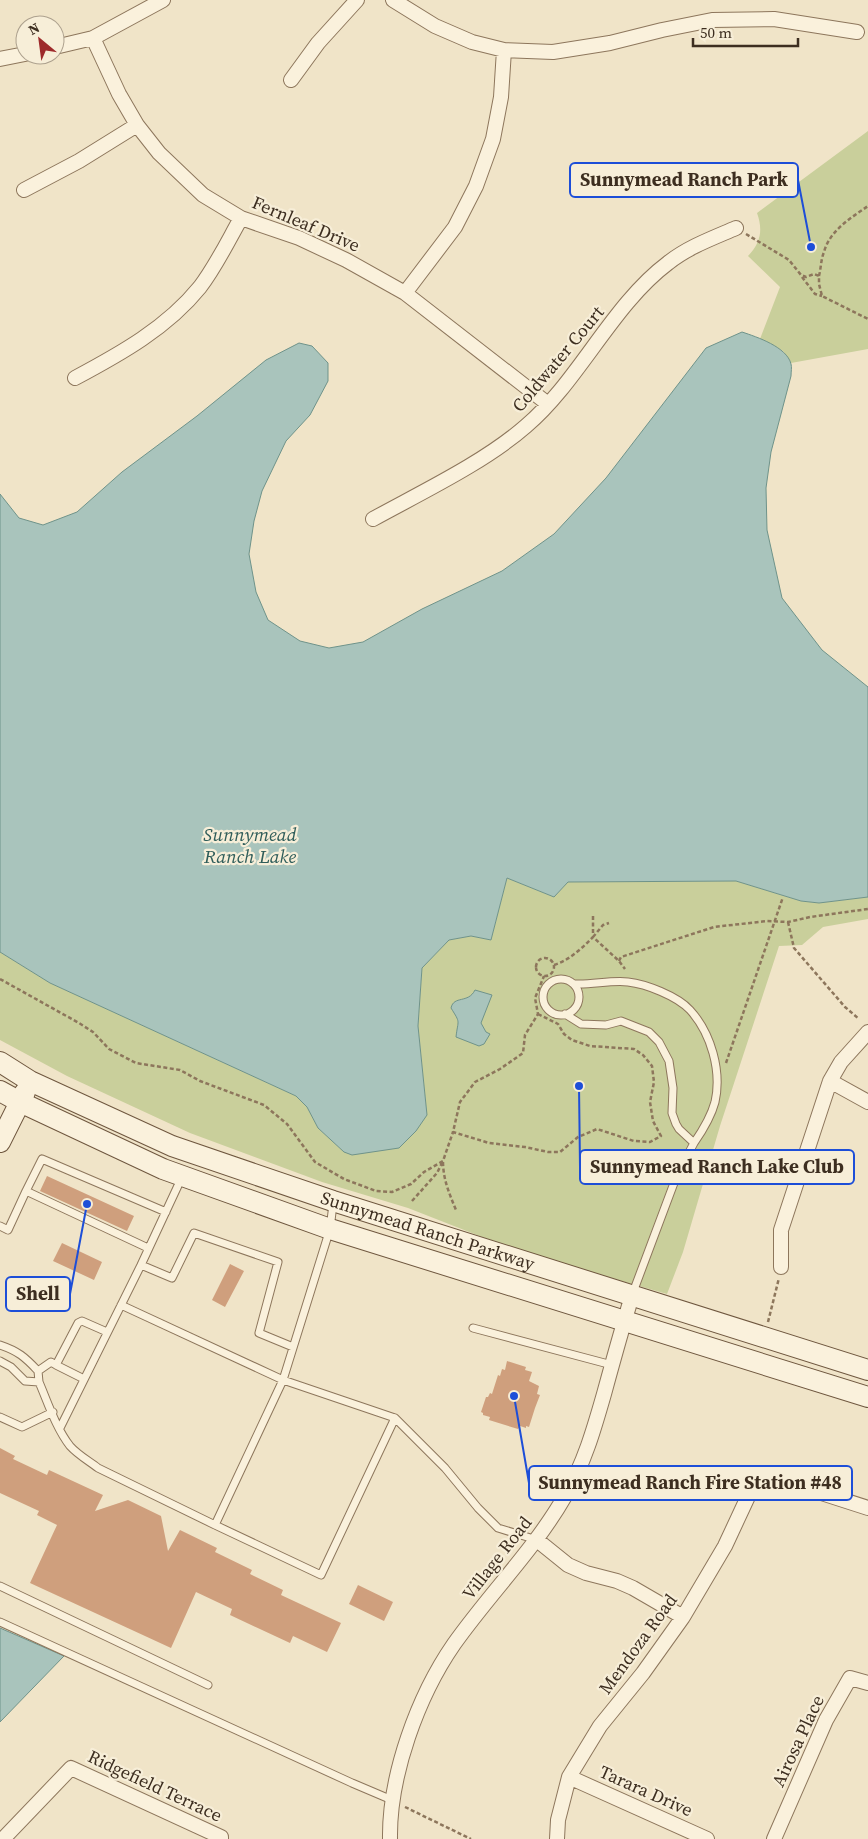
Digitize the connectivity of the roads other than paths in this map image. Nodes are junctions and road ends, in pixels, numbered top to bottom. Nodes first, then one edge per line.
1 (162, 0) edge
2 (356, 0) edge
3 (392, 0) edge
4 (858, 32) dead end
5 (93, 38) junction
6 (65, 45) edge
7 (504, 50) junction
8 (15, 56) edge
9 (0, 59) edge
10 (292, 80) dead end
11 (137, 125) junction
12 (24, 190) dead end
13 (241, 218) junction
14 (736, 228) dead end
15 (405, 293) junction
16 (74, 378) dead end
17 (548, 404) junction
18 (374, 519) dead end
19 (575, 984) junction
20 (565, 1014) junction
21 (868, 1032) edge
22 (0, 1062) edge
23 (30, 1081) junction
24 (830, 1081) junction
25 (0, 1090) edge
26 (20, 1102) junction
27 (868, 1102) edge
28 (0, 1142) edge
29 (694, 1143) junction
30 (182, 1176) junction
31 (26, 1191) junction
32 (334, 1202) junction
33 (166, 1212) junction
34 (0, 1226) edge
35 (330, 1229) junction
36 (148, 1248) junction
37 (141, 1265) junction
38 (782, 1267) road end
39 (632, 1296) junction
40 (121, 1305) junction
41 (625, 1320) junction
42 (473, 1328) dead end
43 (107, 1332) junction
44 (0, 1345) edge
45 (293, 1347) junction
46 (0, 1362) edge
47 (56, 1365) junction
48 (612, 1365) junction
49 (868, 1370) edge
50 (38, 1371) junction
51 (84, 1379) junction
52 (283, 1380) junction
53 (39, 1382) junction
54 (868, 1397) edge
55 (53, 1412) junction
56 (0, 1417) edge
57 (396, 1418) junction
58 (60, 1428) junction
59 (868, 1508) edge
60 (214, 1525) junction
61 (537, 1540) junction
62 (0, 1586) edge
63 (682, 1617) junction
64 (0, 1622) edge
65 (868, 1683) edge
66 (208, 1685) dead end
67 (569, 1777) junction
68 (392, 1800) junction
69 (3, 1839) edge
70 (222, 1839) edge
71 (390, 1839) edge
72 (557, 1839) edge
73 (707, 1839) edge
74 (774, 1839) edge

1 - 5 street
2 - 10 street
3 - 7 street
4 - 7 street
5 - 6 street
5 - 11 street, Fernleaf Drive
7 - 15 street
8 - 9 street
11 - 12 street
11 - 13 street, Fernleaf Drive
13 - 15 street, Fernleaf Drive
13 - 16 street
14 - 17 street, Coldwater Court
15 - 17 street, Fernleaf Drive
17 - 18 street, Coldwater Court
19 - 20 lane
19 - 20 lane
19 - 29 lane
20 - 29 lane
21 - 24 street
22 - 23 main road, Sunnymead Ranch Parkway
23 - 26 main road
23 - 32 main road, Sunnymead Ranch Parkway
24 - 27 street
24 - 38 street
25 - 26 main road, Sunnymead Ranch Parkway
26 - 28 main road
26 - 30 main road, Sunnymead Ranch Parkway
29 - 39 lane
30 - 33 lane
30 - 35 main road, Sunnymead Ranch Parkway
31 - 33 lane
31 - 34 lane
31 - 36 lane
32 - 35 lane
32 - 39 main road, Sunnymead Ranch Parkway
33 - 36 lane
35 - 41 main road, Sunnymead Ranch Parkway
35 - 45 lane
36 - 37 lane
37 - 40 lane
37 - 45 lane
39 - 41 street, Village Road
39 - 49 main road, Sunnymead Ranch Parkway
40 - 43 lane
40 - 52 lane
41 - 48 street, Village Road
41 - 54 main road, Sunnymead Ranch Parkway
42 - 48 lane
43 - 47 lane
43 - 51 lane
44 - 50 lane
45 - 52 lane
46 - 53 lane
47 - 50 lane
47 - 51 lane
48 - 61 street, Village Road
50 - 53 lane
51 - 58 lane
52 - 57 lane
52 - 60 lane
53 - 55 lane
55 - 56 lane
55 - 58 lane
57 - 60 lane
57 - 61 lane
58 - 60 lane
59 - 63 street, Mendoza Road
61 - 63 street
61 - 68 street, Village Road
62 - 66 lane
63 - 67 street, Mendoza Road
64 - 68 lane
65 - 74 street, Airosa Place
67 - 72 street, Mendoza Road
67 - 73 street, Tarara Drive
68 - 71 street, Village Road
69 - 70 street, Ridgefield Terrace

